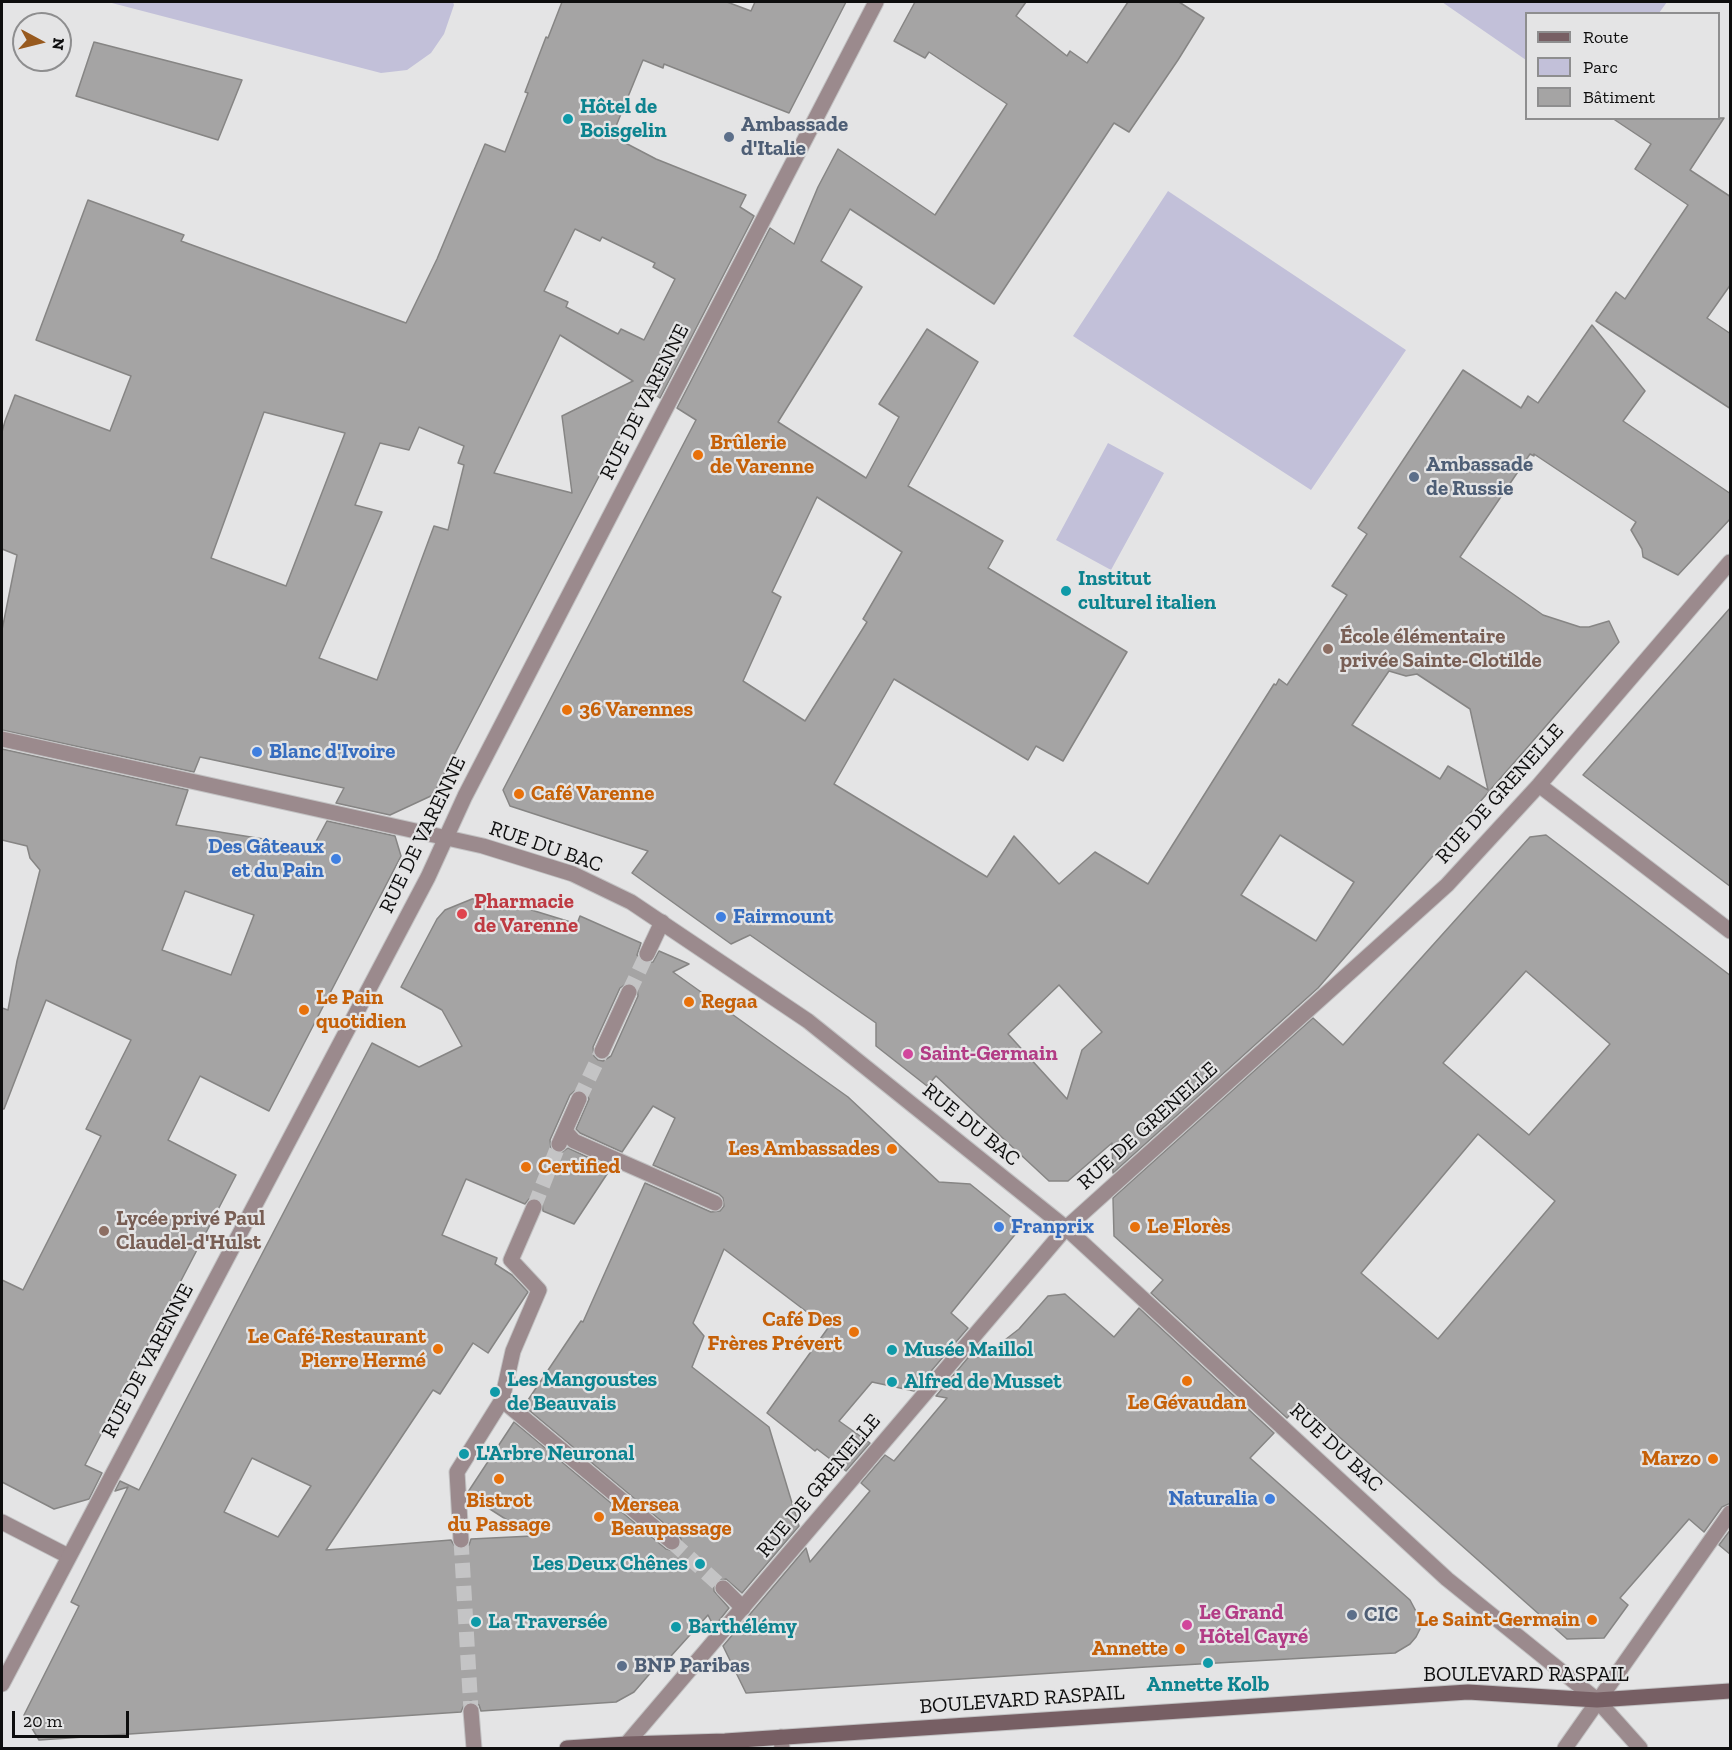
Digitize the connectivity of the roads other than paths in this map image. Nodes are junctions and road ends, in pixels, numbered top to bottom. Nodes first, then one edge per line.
1 (876, 2) edge
2 (1731, 562) edge
3 (2, 739) edge
4 (1539, 784) junction
5 (446, 838) junction
6 (662, 922) junction
7 (1731, 931) edge
8 (646, 954) tunnel mouth
9 (629, 992) tunnel mouth
10 (602, 1051) tunnel mouth
11 (579, 1099) tunnel mouth
12 (715, 1203) dead end
13 (534, 1207) tunnel mouth
14 (1066, 1228) junction
15 (502, 1400) junction
16 (1731, 1513) edge
17 (2, 1522) edge
18 (461, 1540) tunnel mouth
19 (672, 1542) tunnel mouth
20 (68, 1556) junction
21 (723, 1588) tunnel mouth
22 (743, 1608) junction
23 (2, 1684) edge
24 (1731, 1691) edge
25 (1598, 1700) junction
26 (471, 1711) tunnel mouth
27 (782, 1743) edge
28 (625, 1746) edge
29 (474, 1749) edge
30 (567, 1749) edge
31 (1565, 1749) edge
32 (1640, 1749) edge

1 - 5 street, RUE DE VARENNE
2 - 4 street, RUE DE GRENELLE
3 - 5 street, RUE DU BAC
4 - 7 street
4 - 14 street, RUE DE GRENELLE
5 - 6 street, RUE DU BAC
5 - 20 street, RUE DE VARENNE
6 - 8 street
6 - 14 street, RUE DU BAC
9 - 10 street
11 - 12 street
13 - 15 street
14 - 22 street, RUE DE GRENELLE
14 - 25 street, RUE DU BAC
15 - 18 street
15 - 19 street
16 - 25 street
17 - 20 street
20 - 23 street, RUE DE VARENNE
21 - 22 street
22 - 28 street, RUE DE GRENELLE
24 - 25 main road, BOULEVARD RASPAIL
25 - 27 main road, BOULEVARD RASPAIL
25 - 31 street
25 - 32 street, RUE DU BAC
26 - 29 street
27 - 28 main road, BOULEVARD RASPAIL
28 - 30 main road, BOULEVARD RASPAIL

